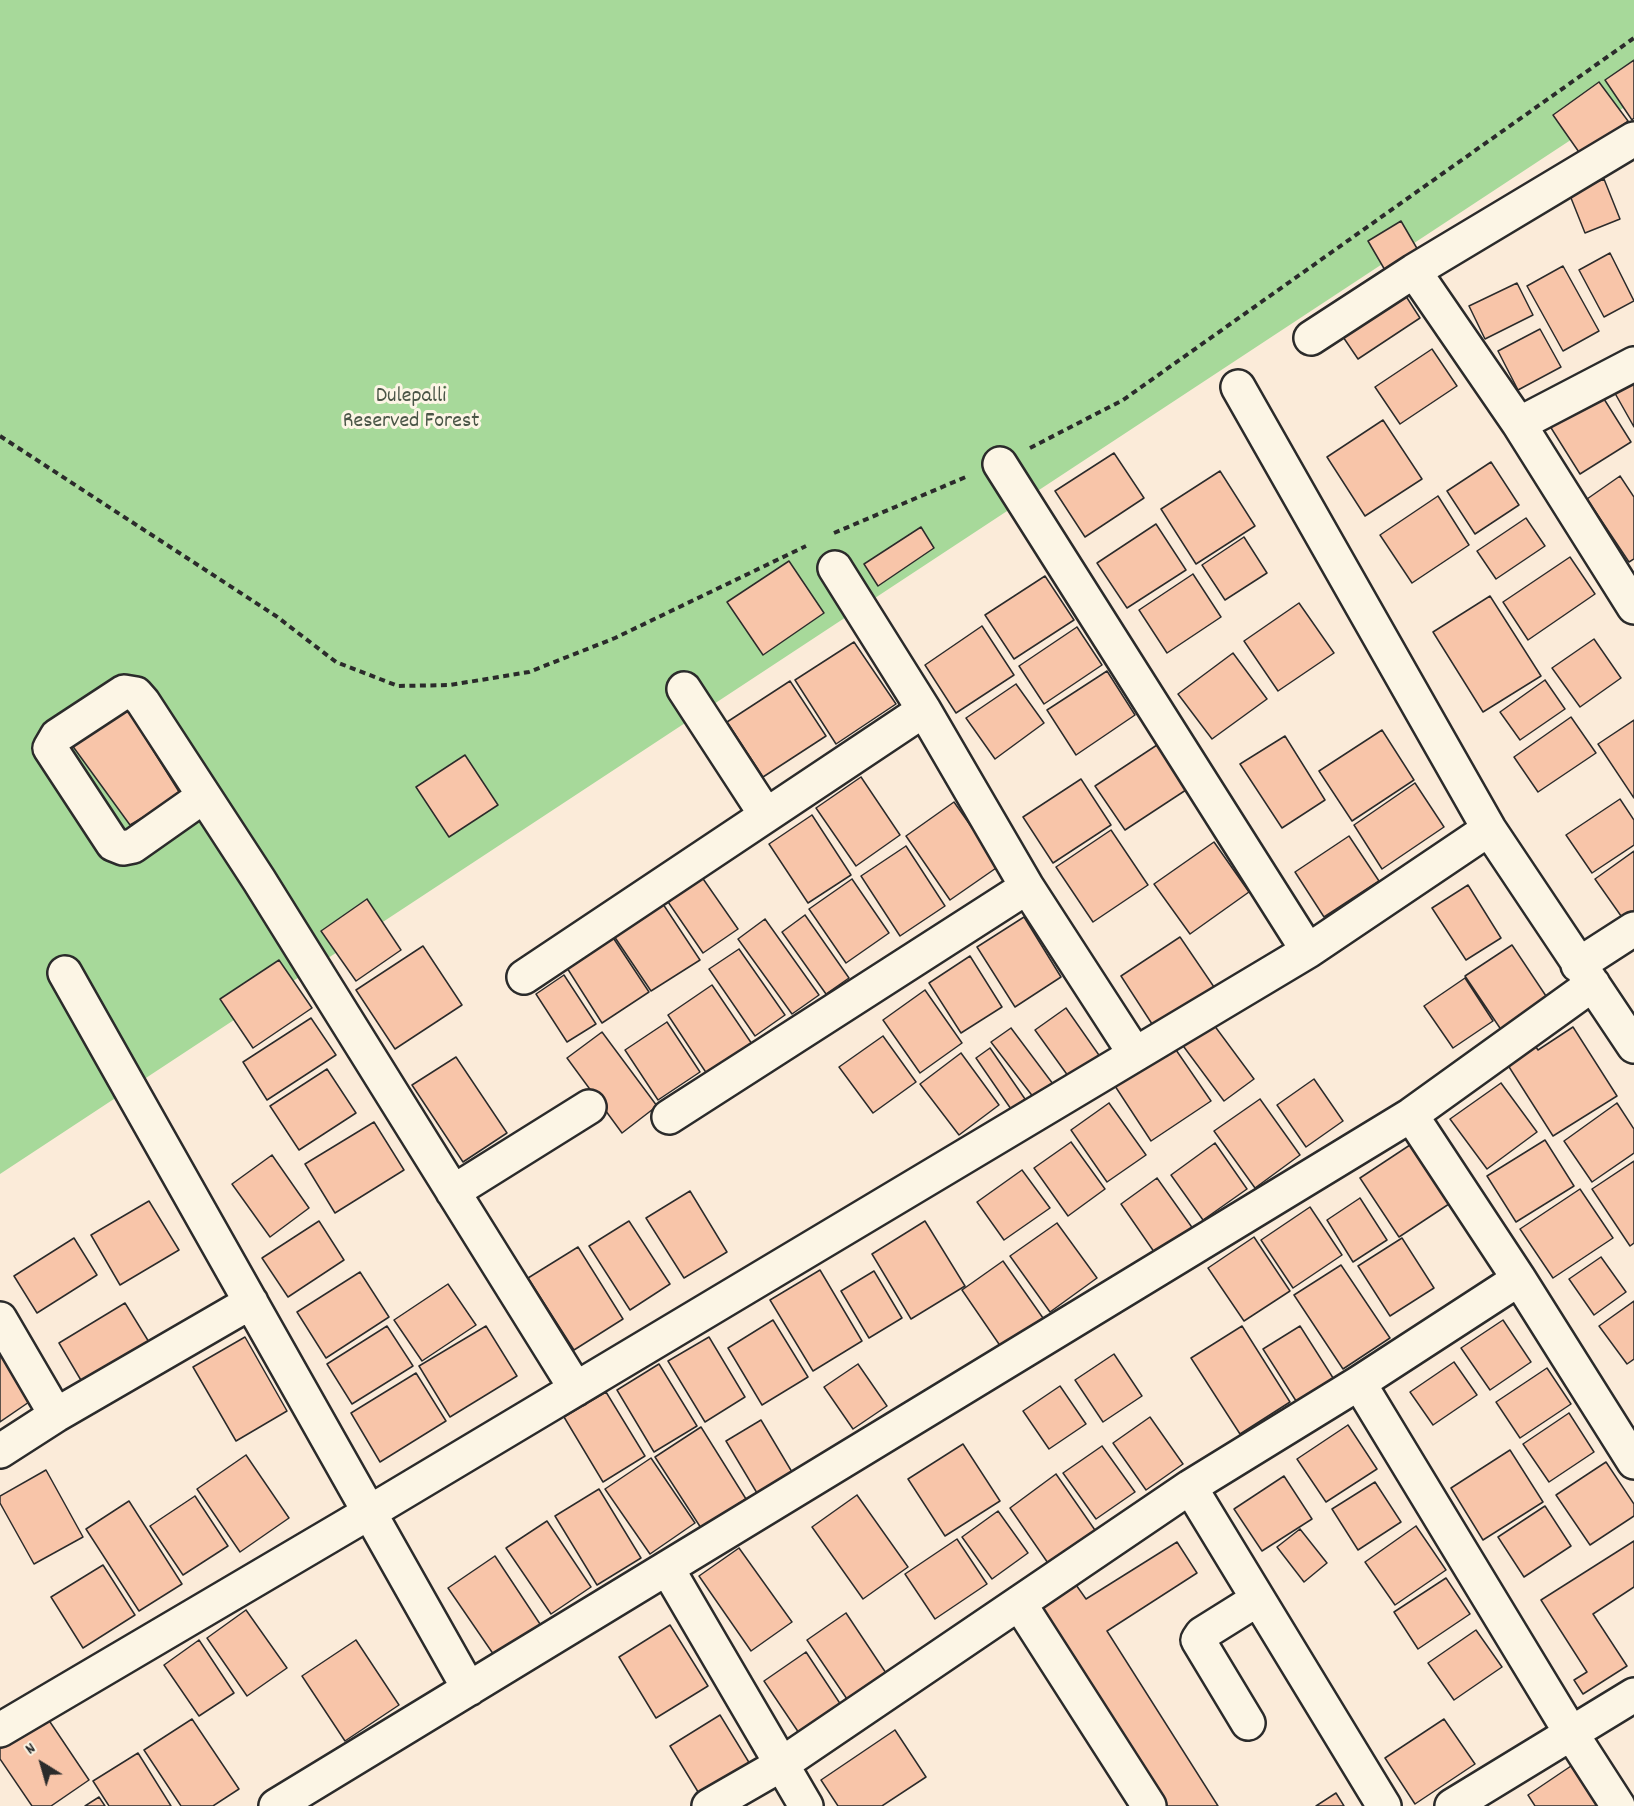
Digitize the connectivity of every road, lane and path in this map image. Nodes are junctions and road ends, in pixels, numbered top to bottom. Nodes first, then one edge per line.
1 (1634, 38) edge
2 (1634, 139) edge
3 (1414, 271) junction
4 (1311, 338) dead end
5 (1634, 364) edge
6 (1238, 387) dead end
7 (1519, 424) junction
8 (0, 436) edge
9 (1000, 464) junction
10 (831, 534) dead end
11 (809, 545) dead end
12 (835, 568) dead end
13 (1632, 600) edge
14 (684, 689) dead end
15 (924, 710) junction
16 (204, 796) junction
17 (766, 816) junction
18 (1489, 829) junction
19 (1027, 887) junction
20 (1634, 929) edge
21 (1308, 951) junction
22 (65, 973) dead end
23 (1586, 974) junction
24 (524, 977) dead end
25 (1634, 1046) edge
26 (1135, 1054) junction
27 (589, 1107) dead end
28 (1411, 1114) junction
29 (669, 1117) dead end
30 (453, 1192) junction
31 (1519, 1279) junction
32 (251, 1302) junction
33 (0, 1319) edge
34 (1359, 1383) junction
35 (576, 1389) junction
36 (56, 1415) junction
37 (0, 1451) edge
38 (1634, 1462) edge
39 (1190, 1487) junction
40 (370, 1512) junction
41 (667, 1568) junction
42 (1258, 1599) junction
43 (1019, 1603) junction
44 (469, 1689) junction
45 (1634, 1695) edge
46 (1248, 1723) dead end
47 (0, 1730) edge
48 (1571, 1733) junction
49 (782, 1764) junction
50 (276, 1806) edge
51 (709, 1806) edge
52 (806, 1806) edge
53 (1149, 1806) edge
54 (1384, 1806) edge
55 (1452, 1806) edge
56 (1618, 1806) edge

1 - 9 path
2 - 3 street
3 - 4 street
3 - 7 street
5 - 7 street
6 - 18 street
7 - 13 street
8 - 11 path
9 - 10 path
9 - 21 street
12 - 15 street
14 - 17 street
15 - 17 street
15 - 19 street
16 - 16 street
16 - 30 street
17 - 24 street
18 - 21 street
18 - 23 street
19 - 26 street
19 - 29 street
20 - 23 street
21 - 26 street
22 - 32 street
23 - 25 street
23 - 28 street
26 - 35 street
27 - 30 street
28 - 31 street
28 - 41 street
30 - 35 street
31 - 34 street
31 - 38 street
32 - 36 street
32 - 40 street
33 - 36 street
34 - 39 street
34 - 48 street
35 - 40 street
36 - 37 street
39 - 42 street
39 - 43 street
40 - 44 street
40 - 47 street
41 - 44 street
41 - 49 street
42 - 46 street
42 - 54 street
43 - 49 street
43 - 53 street
44 - 50 street
45 - 48 street
48 - 55 street
48 - 56 street
49 - 51 street
49 - 52 street

